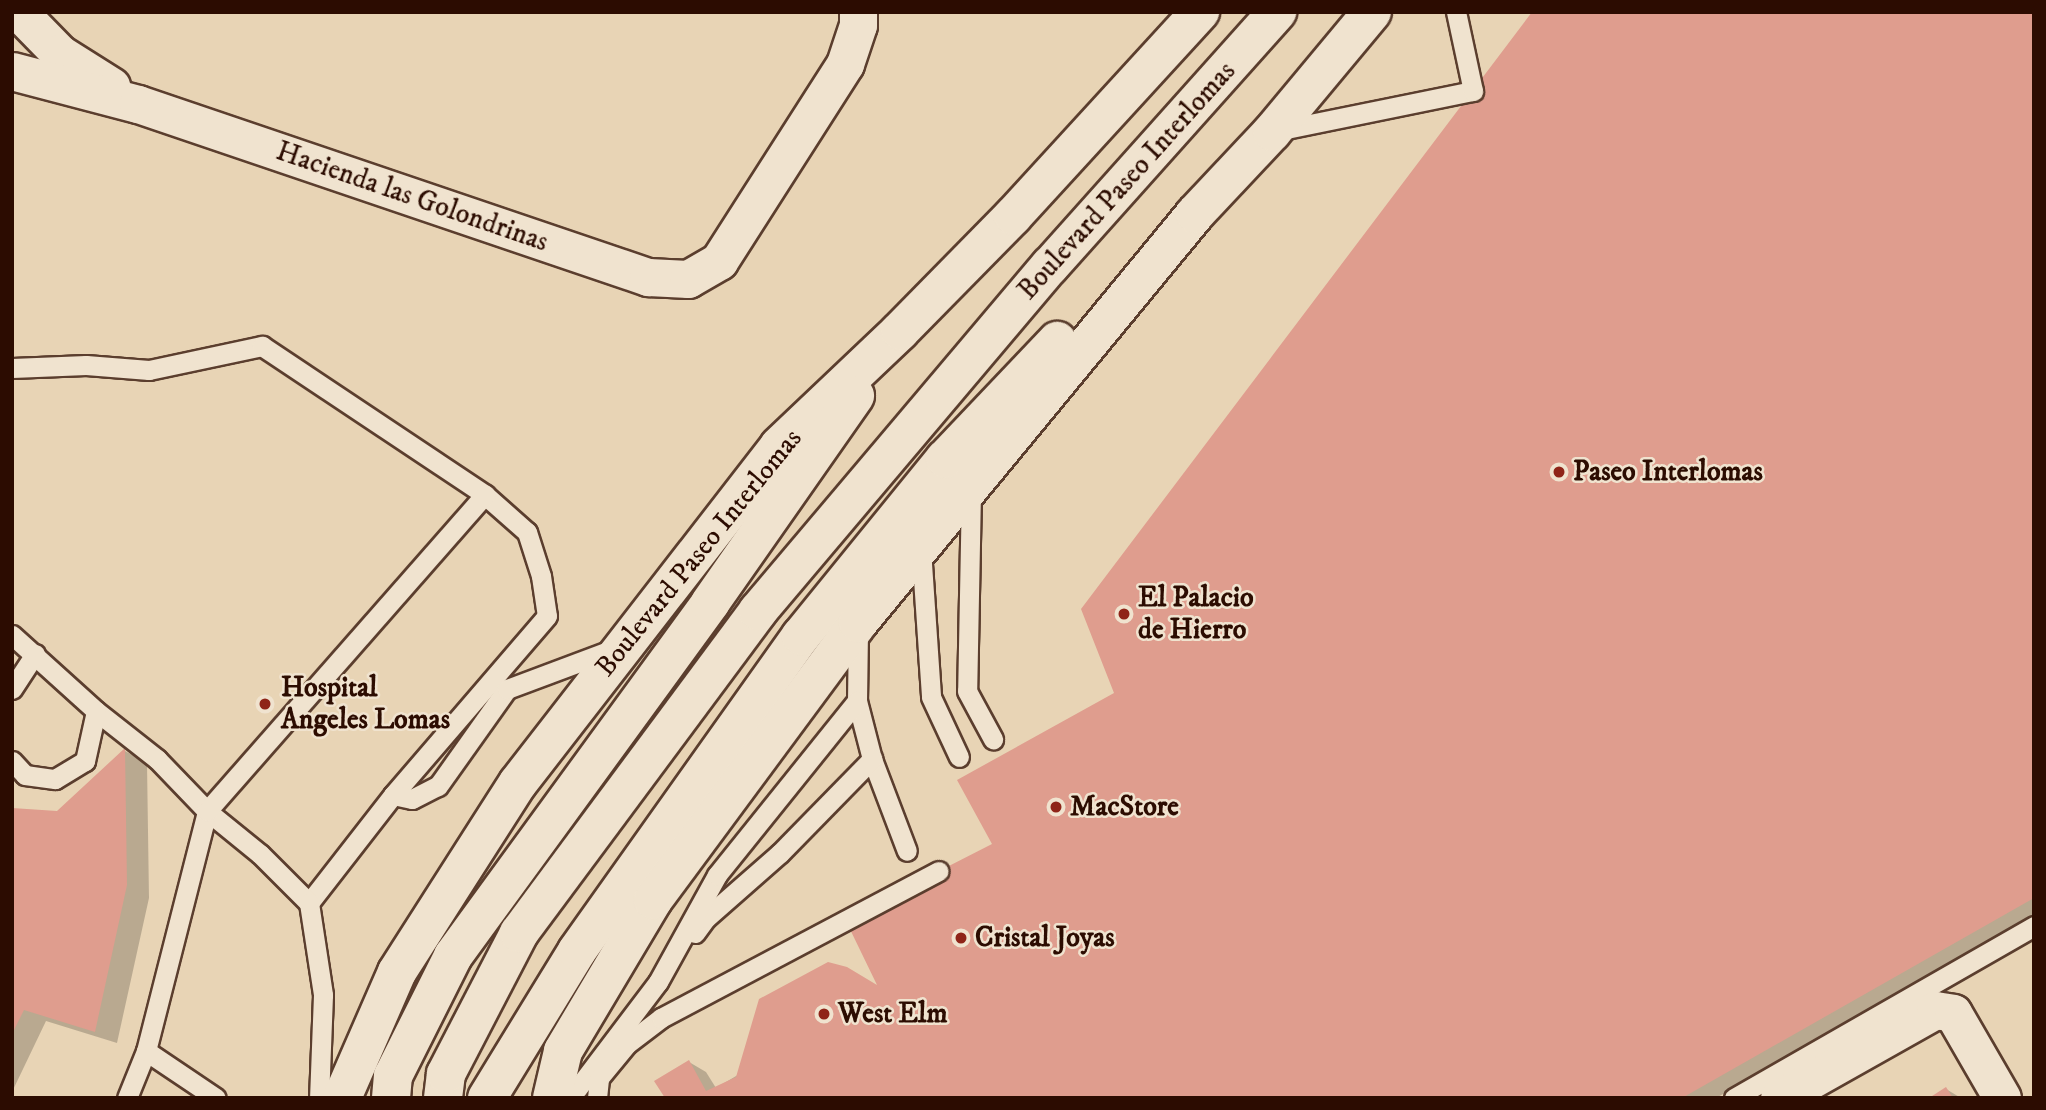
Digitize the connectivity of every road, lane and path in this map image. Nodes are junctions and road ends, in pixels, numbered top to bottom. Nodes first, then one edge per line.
1 (19, 12) edge
2 (858, 12) edge
3 (1200, 12) edge
4 (1277, 12) edge
5 (1372, 12) edge
6 (1456, 12) edge
7 (12, 71) edge
8 (138, 104) junction
9 (1272, 132) junction
10 (1050, 266) junction
11 (900, 331) junction
12 (12, 368) edge
13 (958, 471) junction
14 (485, 495) junction
15 (921, 545) junction
16 (858, 623) junction
17 (12, 635) edge
18 (625, 645) junction
19 (35, 654) junction
20 (12, 688) edge
21 (857, 701) junction
22 (96, 711) junction
23 (993, 739) dead end
24 (960, 757) dead end
25 (872, 759) junction
26 (12, 761) edge
27 (393, 795) junction
28 (207, 811) junction
29 (907, 851) dead end
30 (939, 871) dead end
31 (309, 902) junction
32 (2034, 926) edge
33 (658, 982) junction
34 (146, 1051) junction
35 (598, 1088) edge
36 (565, 1095) edge
37 (127, 1098) edge
38 (216, 1098) edge
39 (319, 1098) edge
40 (342, 1098) edge
41 (391, 1098) edge
42 (443, 1098) edge
43 (487, 1098) edge
44 (1734, 1098) edge
45 (1779, 1098) edge
46 (2002, 1098) edge

1 - 8 street, Hacienda las Golondrinas
2 - 8 street, Hacienda las Golondrinas
3 - 11 main road, Boulevard Paseo Interlomas
4 - 10 main road, Boulevard Paseo Interlomas
5 - 9 main road
6 - 9 lane
7 - 8 street, Hacienda las Golondrinas
9 - 13 main road
10 - 13 main road
10 - 42 main road, Boulevard Paseo Interlomas
11 - 18 main road, Boulevard Paseo Interlomas
11 - 41 main road
12 - 14 lane
13 - 15 main road
13 - 23 lane
13 - 43 main road
14 - 27 lane
14 - 28 lane
15 - 16 main road
15 - 24 lane
16 - 21 lane
16 - 36 main road
17 - 19 lane
18 - 27 lane
18 - 40 main road, Boulevard Paseo Interlomas
19 - 20 lane
19 - 22 lane
21 - 25 lane
21 - 33 lane
22 - 26 lane
22 - 28 lane
25 - 29 lane
25 - 33 lane
27 - 31 lane
28 - 31 lane
28 - 34 lane
30 - 35 lane
31 - 39 lane
32 - 44 lane
33 - 36 lane
34 - 37 lane
34 - 38 lane
35 - 36 lane
45 - 46 street

